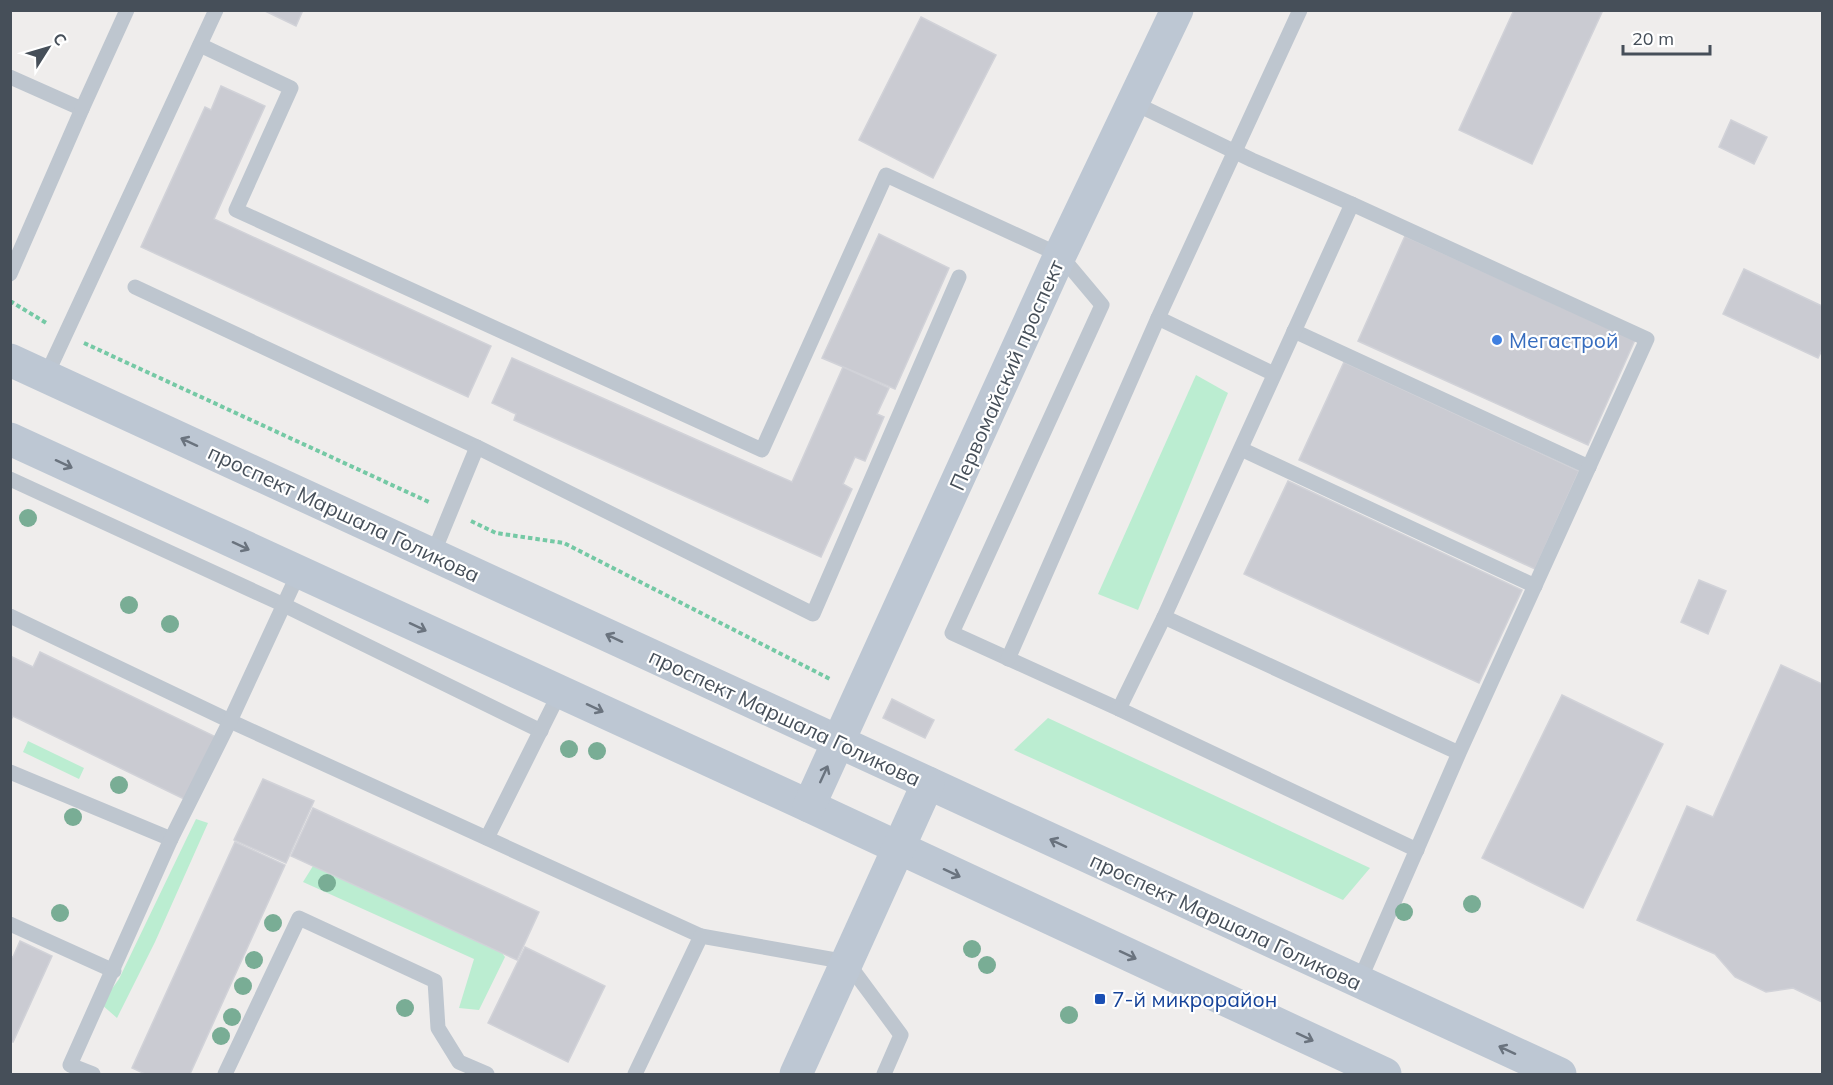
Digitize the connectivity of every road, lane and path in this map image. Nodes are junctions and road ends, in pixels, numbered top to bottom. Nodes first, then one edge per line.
1 (127, 10) edge
2 (216, 10) edge
3 (1177, 10) edge
4 (1300, 10) edge
5 (200, 45) junction
6 (10, 77) edge
7 (1134, 103) junction
8 (82, 109) junction
9 (1235, 152) junction
10 (1352, 204) junction
11 (1060, 255) junction
12 (10, 274) edge
13 (959, 277) dead end
14 (135, 286) dead end
15 (1158, 318) junction
16 (1294, 331) junction
17 (10, 360) edge
18 (1274, 374) junction
19 (46, 376) junction
20 (10, 440) edge
21 (477, 447) junction
22 (1241, 448) junction
23 (1589, 467) junction
24 (10, 479) edge
25 (433, 554) junction
26 (299, 572) junction
27 (1535, 586) junction
28 (284, 605) junction
29 (10, 616) edge
30 (1164, 617) junction
31 (1008, 659) junction
32 (560, 692) junction
33 (1119, 709) junction
34 (230, 721) junction
35 (541, 731) junction
36 (839, 742) junction
37 (1459, 753) junction
38 (10, 772) edge
39 (928, 783) junction
40 (809, 806) junction
41 (487, 838) junction
42 (171, 839) junction
43 (898, 849) junction
44 (1417, 850) junction
45 (10, 924) edge
46 (701, 936) junction
47 (847, 962) junction
48 (114, 972) junction
49 (1359, 982) junction
50 (456, 1068) edge
51 (70, 1070) edge
52 (93, 1074) edge
53 (225, 1074) edge
54 (487, 1074) edge
55 (636, 1074) edge
56 (796, 1074) edge
57 (884, 1074) edge
58 (1385, 1074) edge
59 (1560, 1074) edge

1 - 8 lane
2 - 5 lane
3 - 7 main road, Первомайский проспект
4 - 9 lane
5 - 11 lane
5 - 19 lane
6 - 8 lane
7 - 9 lane
7 - 11 main road, Первомайский проспект
8 - 12 lane
9 - 10 lane
9 - 15 lane
10 - 16 lane
10 - 23 lane
11 - 31 lane
11 - 36 main road, Первомайский проспект
13 - 21 lane
14 - 21 lane
15 - 18 lane
15 - 31 lane
16 - 18 lane
16 - 23 lane
17 - 19 main road, проспект Маршала Голикова
18 - 22 lane
25 -> 19 main road, проспект Маршала Голикова
20 -> 26 main road
21 - 25 lane
22 - 27 lane
22 - 30 lane
23 - 27 lane
24 - 28 lane
36 -> 25 main road, проспект Маршала Голикова
26 - 28 lane
26 -> 32 main road
27 - 37 lane
28 - 34 lane
28 - 35 lane
29 - 34 lane
30 - 33 lane
30 - 37 lane
31 - 33 lane
32 - 35 lane
32 -> 40 main road
33 - 44 lane
34 - 41 lane
34 - 42 lane
35 - 41 lane
36 - 39 main road, проспект Маршала Голикова
40 -> 36 main road, Первомайский проспект
37 - 44 lane
38 - 42 lane
39 - 43 main road
49 -> 39 main road, проспект Маршала Голикова
40 - 43 main road
41 - 46 lane
42 - 48 lane
43 - 47 main road
43 -> 58 main road
44 - 49 lane
45 - 48 lane
46 - 47 lane
46 - 55 lane
47 - 56 main road
47 - 57 lane
48 - 51 lane
59 -> 49 main road, проспект Маршала Голикова
50 - 53 lane
50 - 54 lane
51 - 52 lane

